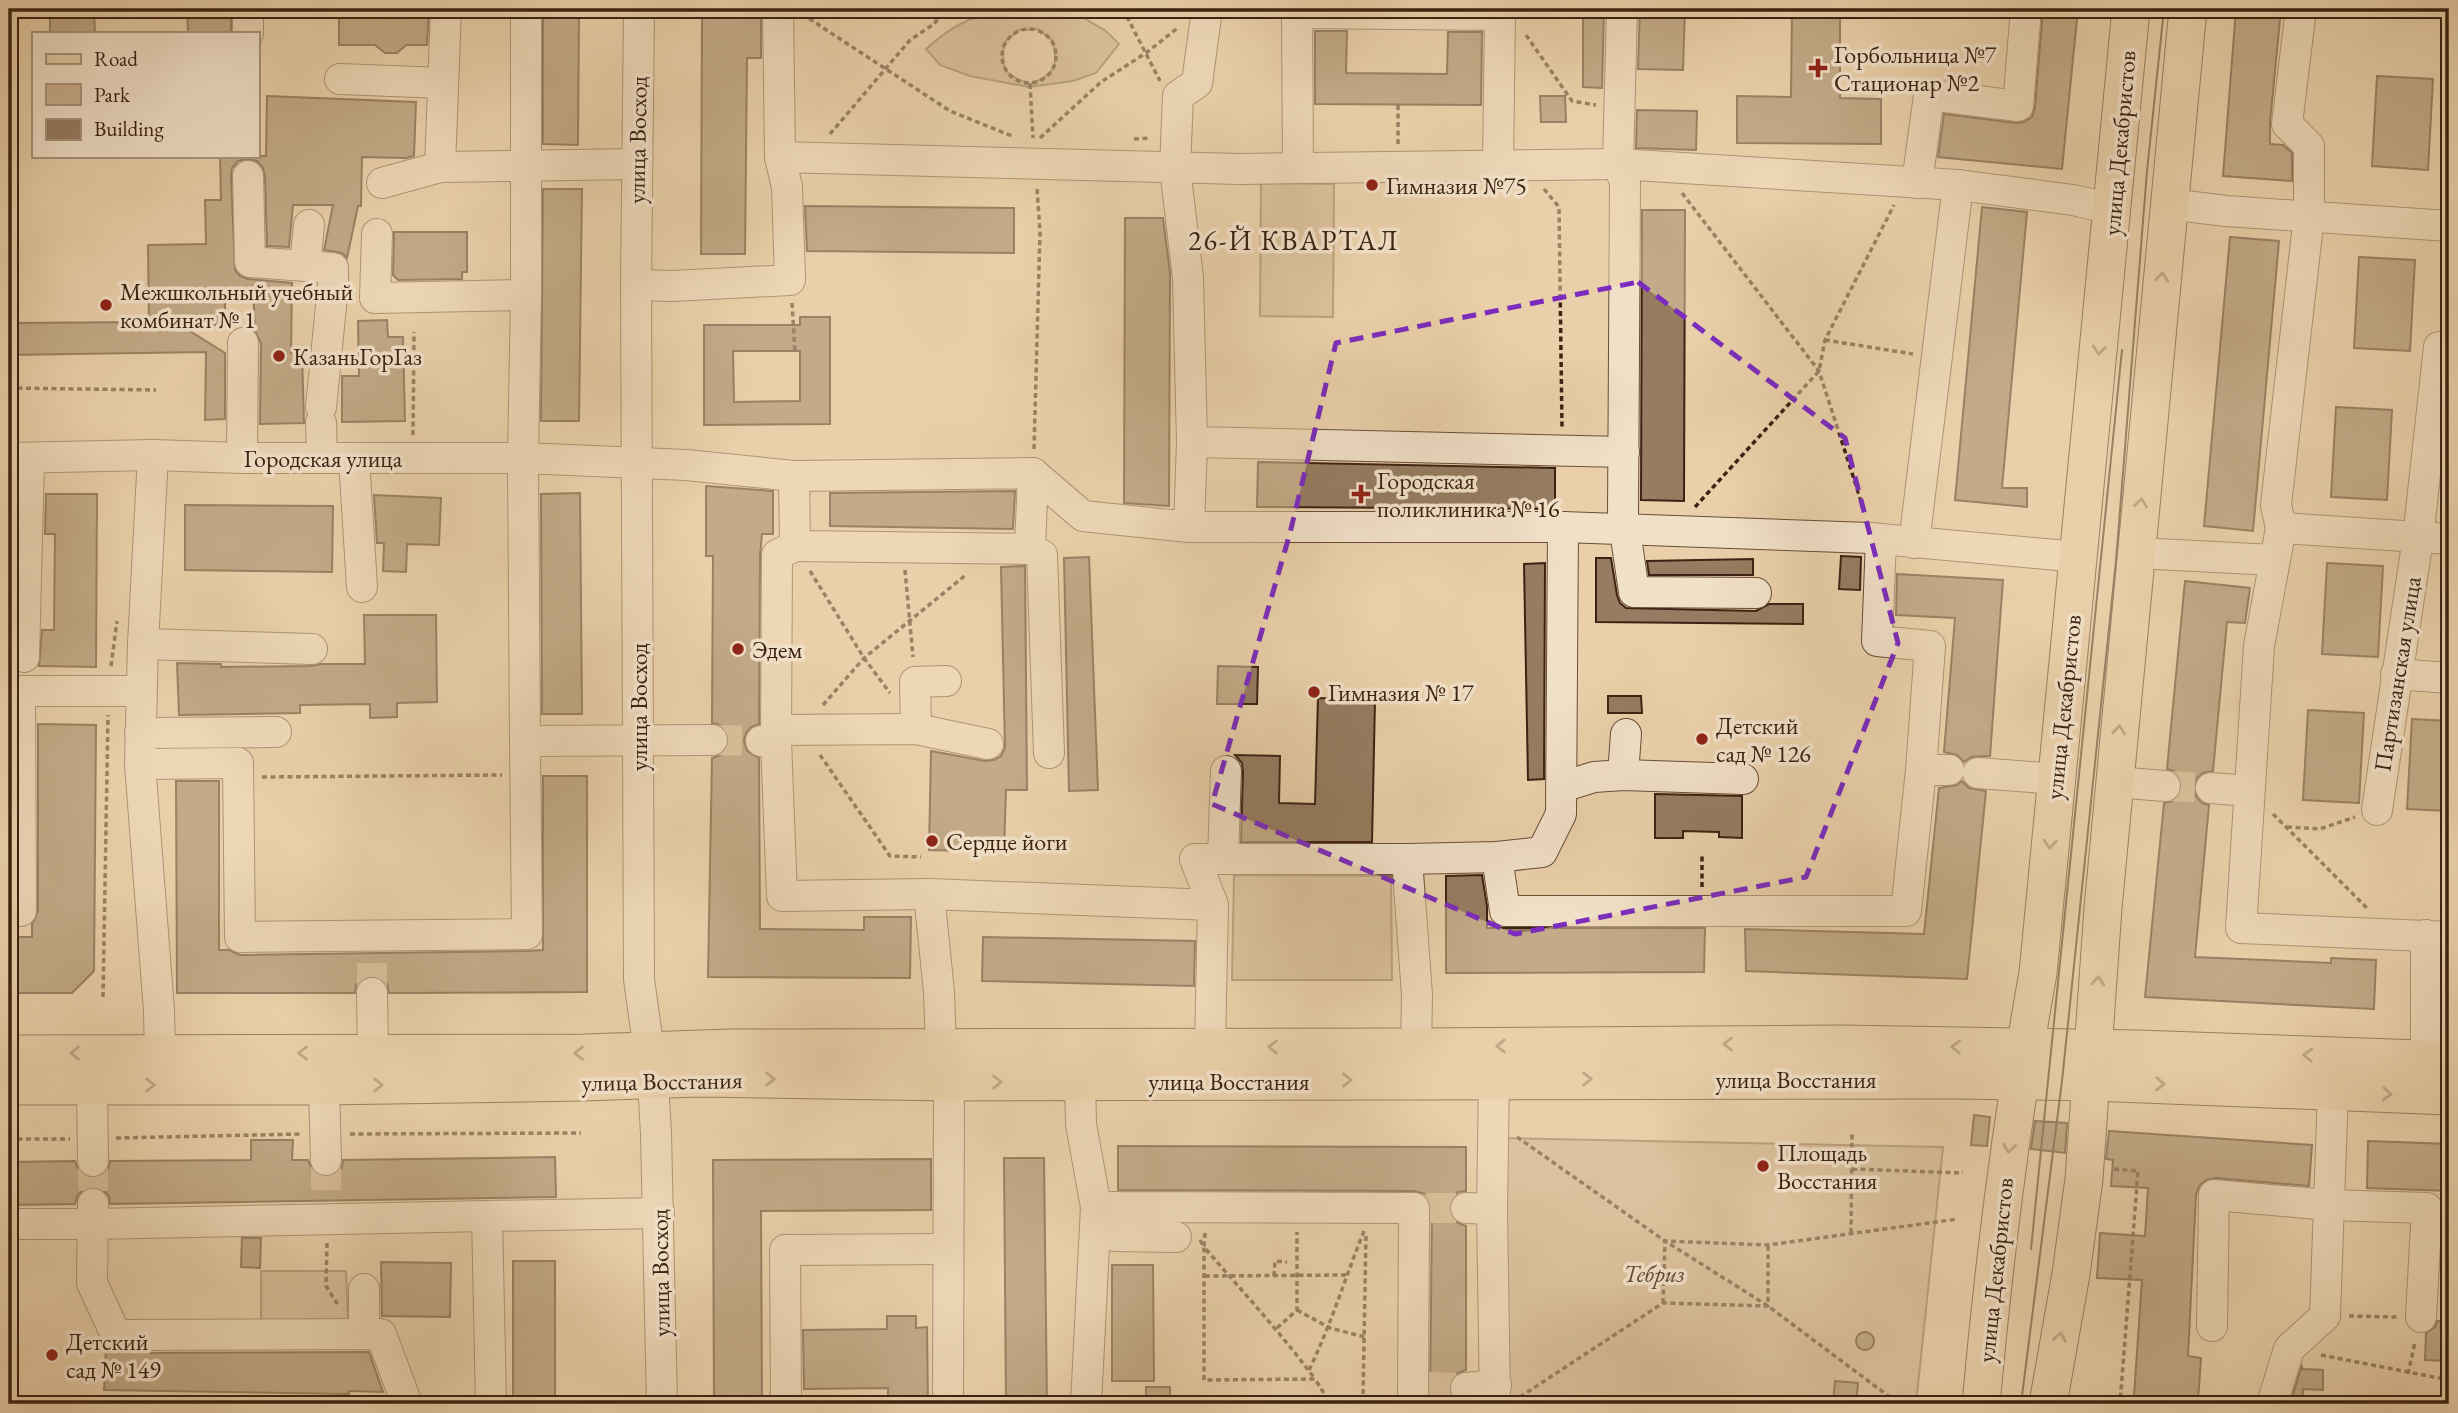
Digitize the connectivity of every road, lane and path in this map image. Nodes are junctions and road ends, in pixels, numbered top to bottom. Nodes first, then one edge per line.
1 (248, 9) edge
2 (446, 9) edge
3 (526, 9) edge
4 (639, 9) edge
5 (778, 9) edge
6 (794, 9) edge
7 (945, 9) edge
8 (1123, 9) edge
9 (1622, 9) edge
10 (2026, 9) edge
11 (2131, 9) edge
12 (2188, 9) edge
13 (2301, 9) edge
14 (1195, 16) edge
15 (248, 32) edge
16 (1525, 46) dead end
17 (1146, 53) junction
18 (884, 68) junction
19 (340, 79) dead end
20 (443, 83) junction
21 (1030, 84) junction
22 (1164, 89) dead end
23 (1398, 105) dead end
24 (1619, 109) junction
25 (1161, 137) dead end
26 (1398, 138) dead end
27 (1123, 139) dead end
28 (1039, 150) junction
29 (780, 157) junction
30 (811, 157) junction
31 (636, 164) junction
32 (1618, 164) junction
33 (1510, 165) junction
34 (527, 166) junction
35 (440, 167) junction
36 (1662, 167) junction
37 (1175, 168) junction
38 (1298, 168) junction
39 (248, 176) dead end
40 (382, 183) dead end
41 (1917, 183) junction
42 (1958, 185) junction
43 (2169, 204) junction
44 (2113, 209) junction
45 (2309, 216) junction
46 (309, 225) dead end
47 (2449, 226) edge
48 (377, 234) dead end
49 (305, 266) junction
50 (790, 280) junction
51 (636, 285) junction
52 (526, 295) junction
53 (414, 332) dead end
54 (1825, 340) junction
55 (243, 344) dead end
56 (2449, 348) edge
57 (795, 353) dead end
58 (1937, 358) junction
59 (1819, 371) junction
60 (9, 388) edge
61 (156, 390) dead end
62 (1192, 442) junction
63 (1562, 450) junction
64 (1624, 452) junction
65 (153, 455) junction
66 (19, 458) edge
67 (242, 458) junction
68 (322, 458) junction
69 (355, 458) junction
70 (413, 458) junction
71 (523, 458) junction
72 (638, 463) junction
73 (1033, 472) junction
74 (794, 476) junction
75 (1686, 516) dead end
76 (1189, 527) junction
77 (1563, 527) junction
78 (2281, 527) junction
79 (1624, 530) junction
80 (2418, 538) junction
81 (1876, 539) junction
82 (2449, 539) edge
83 (1914, 543) junction
84 (795, 547) junction
85 (903, 547) junction
86 (999, 548) junction
87 (1030, 549) junction
88 (2136, 553) junction
89 (2078, 557) junction
90 (2274, 560) junction
91 (362, 587) dead end
92 (1756, 593) dead end
93 (118, 611) dead end
94 (910, 622) junction
95 (143, 644) junction
96 (312, 649) dead end
97 (24, 657) dead end
98 (864, 658) junction
99 (2396, 674) junction
100 (2449, 678) edge
101 (946, 681) dead end
102 (915, 682) junction
103 (15, 691) edge
104 (108, 691) junction
105 (141, 691) junction
106 (916, 729) junction
107 (276, 732) dead end
108 (141, 733) junction
109 (1626, 734) dead end
110 (779, 735) junction
111 (712, 740) tunnel mouth
112 (525, 741) junction
113 (638, 741) junction
114 (988, 744) dead end
115 (1049, 753) dead end
116 (140, 764) junction
117 (1226, 771) dead end
118 (1949, 771) junction
119 (525, 775) junction
120 (1623, 775) junction
121 (239, 777) junction
122 (1743, 779) dead end
123 (2056, 779) junction
124 (2115, 782) junction
125 (2165, 786) tunnel mouth
126 (1562, 787) junction
127 (2211, 788) tunnel mouth
128 (2249, 791) junction
129 (2376, 810) joint
130 (2286, 827) junction
131 (1702, 854) dead end
132 (1497, 857) junction
133 (921, 858) dead end
134 (1223, 859) junction
135 (1407, 859) junction
136 (929, 894) junction
137 (1213, 905) junction
138 (9, 911) edge
139 (1702, 911) junction
140 (2394, 934) junction
141 (2437, 936) edge
142 (372, 993) tunnel mouth
143 (103, 997) dead end
144 (1210, 1047) junction
145 (1416, 1047) junction
146 (160, 1052) junction
147 (373, 1053) junction
148 (9, 1054) edge
149 (2437, 1060) edge
150 (650, 1065) junction
151 (2021, 1065) junction
152 (2092, 1065) junction
153 (945, 1066) junction
154 (1494, 1079) junction
155 (1080, 1082) junction
156 (92, 1084) junction
157 (9, 1086) edge
158 (324, 1086) junction
159 (2333, 1091) junction
160 (2449, 1097) edge
161 (1507, 1130) dead end
162 (581, 1133) dead end
163 (1852, 1133) dead end
164 (9, 1139) edge
165 (325, 1147) junction
166 (92, 1150) junction
167 (2115, 1160) dead end
168 (1852, 1170) junction
169 (1962, 1173) dead end
170 (2329, 1205) junction
171 (1106, 1207) junction
172 (326, 1211) junction
173 (659, 1213) junction
174 (93, 1214) junction
175 (487, 1216) junction
176 (1958, 1219) dead end
177 (9, 1224) edge
178 (1205, 1229) dead end
179 (1297, 1230) dead end
180 (1851, 1234) junction
181 (1187, 1238) joint
182 (1665, 1241) junction
183 (1768, 1245) junction
184 (1204, 1247) junction
185 (948, 1249) junction
186 (1287, 1262) dead end
187 (1346, 1275) junction
188 (1205, 1276) junction
189 (1274, 1276) junction
190 (364, 1289) dead end
191 (1663, 1303) junction
192 (1768, 1307) junction
193 (1297, 1310) junction
194 (2421, 1317) joint
195 (2213, 1326) dead end
196 (1277, 1328) junction
197 (1330, 1328) junction
198 (364, 1333) junction
199 (1365, 1337) junction
200 (2289, 1349) junction
201 (1309, 1371) junction
202 (2408, 1374) junction
203 (1315, 1379) junction
204 (2449, 1380) edge
205 (1498, 1392) edge
206 (1417, 1393) edge
207 (1327, 1398) junction
208 (407, 1404) edge
209 (491, 1404) edge
210 (662, 1404) edge
211 (786, 1404) edge
212 (948, 1404) edge
213 (1086, 1404) edge
214 (1327, 1404) edge
215 (1592, 1404) edge
216 (1899, 1404) edge
217 (1981, 1404) edge
218 (2048, 1404) edge
219 (2120, 1404) edge
220 (2272, 1404) edge

1 - 15 street
2 - 20 street
3 - 34 street
4 - 31 street, улица Восход
5 - 29 street
6 - 18 path
7 - 18 path
8 - 17 path
9 - 24 street
10 - 41 street
11 - 44 main road, улица Декабристов
12 - 43 main road
13 - 45 street
14 - 17 path
14 - 37 street
16 - 24 path
17 - 22 path
17 - 28 path
18 - 28 path
18 - 30 path
19 - 20 street
20 - 35 street
21 - 21 path
21 - 28 path
23 - 26 path
24 - 32 street
25 - 27 path
28 - 30 street
28 - 37 street
28 - 73 path
29 - 30 street
29 - 50 street
31 - 34 street
31 - 51 street, улица Восход
32 - 33 street
32 - 36 street
32 - 64 street
33 - 38 street
33 - 38 street
33 - 63 path
34 - 35 street
34 - 52 street
35 - 40 street
36 - 41 street
36 - 59 path
37 - 38 street
37 - 62 street
39 - 49 street
41 - 42 street
41 - 54 path
42 - 44 street
42 - 58 street
43 - 45 street
88 -> 43 main road
44 -> 89 main road, улица Декабристов
45 - 47 street
45 - 78 street
46 - 49 street
48 - 52 street
49 - 68 street
50 - 51 street
50 - 57 path
51 - 72 street, улица Восход
52 - 71 street
53 - 70 path
54 - 58 path
54 - 59 path
55 - 67 street
56 - 80 street, Партизанская улица
58 - 83 street
59 - 75 path
59 - 81 path
60 - 61 path
62 - 63 street
62 - 76 street
63 - 64 street
64 - 79 street
65 - 66 street, Городская улица
65 - 67 street, Городская улица
65 - 95 street
66 - 97 street
67 - 68 street, Городская улица
68 - 69 street, Городская улица
69 - 70 street, Городская улица
69 - 91 street
70 - 71 street, Городская улица
71 - 72 street, Городская улица
71 - 112 street
72 - 74 street, Городская улица
72 - 113 street, улица Восход
73 - 74 street, Городская улица
73 - 76 street
73 - 87 street
74 - 84 street
76 - 77 street
77 - 79 street
77 - 126 street
78 - 80 street
78 - 90 street
79 - 81 street
79 - 92 street
80 - 82 street
80 - 99 street, Партизанская улица
81 - 83 street
81 - 118 street
83 - 89 street
84 - 85 street
84 - 98 path
84 - 110 street
85 - 86 street
85 - 94 path
86 - 87 street
86 - 94 path
87 - 115 street
88 - 90 street
124 -> 88 main road
89 - 123 main road, улица Декабристов
90 - 128 street
93 - 104 path
94 - 98 path
94 - 102 path
95 - 96 street
95 - 105 street
98 - 106 path
98 - 110 path
99 - 100 street
99 - 129 street, Партизанская улица
101 - 102 street
102 - 106 street
103 - 104 street
103 - 138 street
104 - 105 street
104 - 143 path
105 - 108 street
106 - 110 street
106 - 114 street
107 - 108 street
108 - 116 street
109 - 120 street
110 - 133 path
110 - 136 street
111 - 113 street
112 - 113 street
112 - 119 street
113 - 150 street, улица Восход
116 - 121 street
116 - 146 street
117 - 134 street
118 - 123 street
118 - 139 street
119 - 121 path
119 - 121 street
120 - 122 street
120 - 126 street
123 -> 151 main road, улица Декабристов
124 - 125 street
152 -> 124 main road
126 - 132 street
127 - 128 street
128 - 130 path
128 - 140 street
129 - 130 path
130 - 140 path
131 - 139 path
132 - 135 street
132 - 139 street
134 - 135 street
134 - 137 street
135 - 145 street
136 - 137 street
136 - 153 street
137 - 144 street
140 - 141 street
141 - 149 street
142 - 147 street
145 -> 144 main road, улица Восстания
144 - 153 main road, улица Восстания
151 -> 145 main road, улица Восстания
147 -> 146 main road, улица Восстания
146 -> 148 main road, улица Восстания
150 -> 147 main road, улица Восстания
149 -> 152 main road, улица Восстания
150 - 153 main road, улица Восстания
158 -> 150 main road, улица Восстания
150 - 173 street, улица Восход
151 - 152 main road, улица Восстания
154 -> 151 main road, улица Восстания
151 -> 217 main road, улица Декабристов
152 -> 159 main road, улица Восстания
218 -> 152 main road
153 -> 155 main road, улица Восстания
153 - 185 street
155 -> 154 main road, улица Восстания
154 - 205 street
155 - 171 street
156 - 157 main road, улица Восстания
156 -> 158 main road, улица Восстания
156 - 166 street
158 - 165 street
159 -> 160 main road, улица Восстания
159 - 170 street
161 - 182 path
162 - 165 path
163 - 168 path
164 - 166 path
165 - 166 path
167 - 219 path
168 - 169 path
168 - 180 path
170 - 194 street
170 - 195 street
170 - 200 street
171 - 181 street
171 - 206 street
171 - 213 street
172 - 174 street
172 - 175 street
172 - 198 path
173 - 175 street
173 - 210 street, улица Восход
174 - 177 street
174 - 198 street
175 - 209 street
176 - 180 path
178 - 184 path
179 - 193 path
180 - 183 path
181 - 184 path
182 - 183 path
182 - 191 path
182 - 192 path
183 - 192 path
184 - 188 path
184 - 196 path
185 - 211 street
185 - 212 street
186 - 189 path
187 - 189 path
187 - 197 path
187 - 199 path
188 - 189 path
188 - 203 path
190 - 198 street
191 - 192 path
191 - 205 path
192 - 216 path
193 - 196 path
193 - 197 path
194 - 202 path
196 - 201 path
197 - 199 path
197 - 201 path
198 - 208 street
199 - 207 path
200 - 202 path
200 - 220 street
201 - 203 path
202 - 204 path
203 - 207 path
205 - 215 path
207 - 214 path

